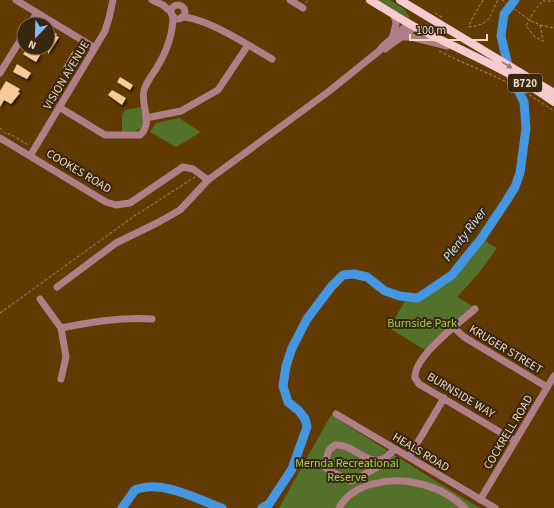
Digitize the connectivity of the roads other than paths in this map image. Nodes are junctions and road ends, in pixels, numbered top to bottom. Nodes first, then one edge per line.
1 (16, 0) edge
2 (152, 0) edge
3 (185, 0) edge
4 (290, 0) edge
5 (370, 0) edge
6 (400, 0) edge
7 (114, 1) edge
8 (304, 6) road end
9 (178, 12) junction
10 (37, 13) junction
11 (394, 14) junction
12 (423, 14) junction
13 (35, 16) edge
14 (412, 25) junction
15 (402, 37) junction
16 (391, 39) junction
17 (248, 44) junction
18 (16, 47) edge
19 (95, 48) junction
20 (379, 51) junction
21 (477, 57) junction
22 (272, 59) dead end
23 (0, 73) edge
24 (554, 93) edge
25 (554, 102) edge
26 (59, 108) junction
27 (146, 118) junction
28 (0, 138) edge
29 (30, 156) junction
30 (208, 180) junction
31 (57, 287) dead end
32 (40, 299) dead end
33 (475, 310) dead end
34 (152, 319) dead end
35 (61, 328) junction
36 (454, 328) junction
37 (554, 376) edge
38 (61, 379) dead end
39 (547, 387) junction
40 (444, 398) junction
41 (336, 414) dead end
42 (515, 441) junction
43 (395, 449) junction
44 (409, 457) junction
45 (385, 458) junction
46 (480, 500) junction
47 (339, 508) edge
48 (465, 508) edge
49 (495, 508) edge

1 - 10 street
2 - 9 street
3 - 9 street
4 - 8 street
5 - 11 main road, B720
6 - 12 main road, B720
7 - 19 street, VISION AVENUE
9 - 17 street
9 - 27 street
10 - 13 street
10 - 19 street
11 - 14 main road, B720
11 - 16 street
12 - 14 main road
12 -> 24 main road, B720
14 - 15 street
14 - 16 street
14 - 21 main road, B720
15 - 20 street
15 - 21 street
16 - 20 street
17 - 22 street
17 - 27 street
18 - 23 street
19 - 26 street, VISION AVENUE
20 - 30 street
21 - 25 main road, B720
26 - 27 street
26 - 29 street, VISION AVENUE
28 - 29 street, COOKES ROAD
29 - 30 street, COOKES ROAD
30 - 31 street
32 - 35 street
33 - 36 street, BURNSIDE WAY
34 - 35 street
35 - 38 street
36 - 39 street, KRUGER STREET
36 - 40 street, BURNSIDE WAY
37 - 39 street, COCKRELL ROAD
39 - 42 street, COCKRELL ROAD
40 - 42 street, BURNSIDE WAY
40 - 44 street
41 - 43 street, HEALS ROAD
42 - 46 street, COCKRELL ROAD
43 - 44 street, HEALS ROAD
43 - 45 street
44 - 46 street, HEALS ROAD
45 - 45 street
46 - 49 street, HEALS ROAD
47 - 48 street

